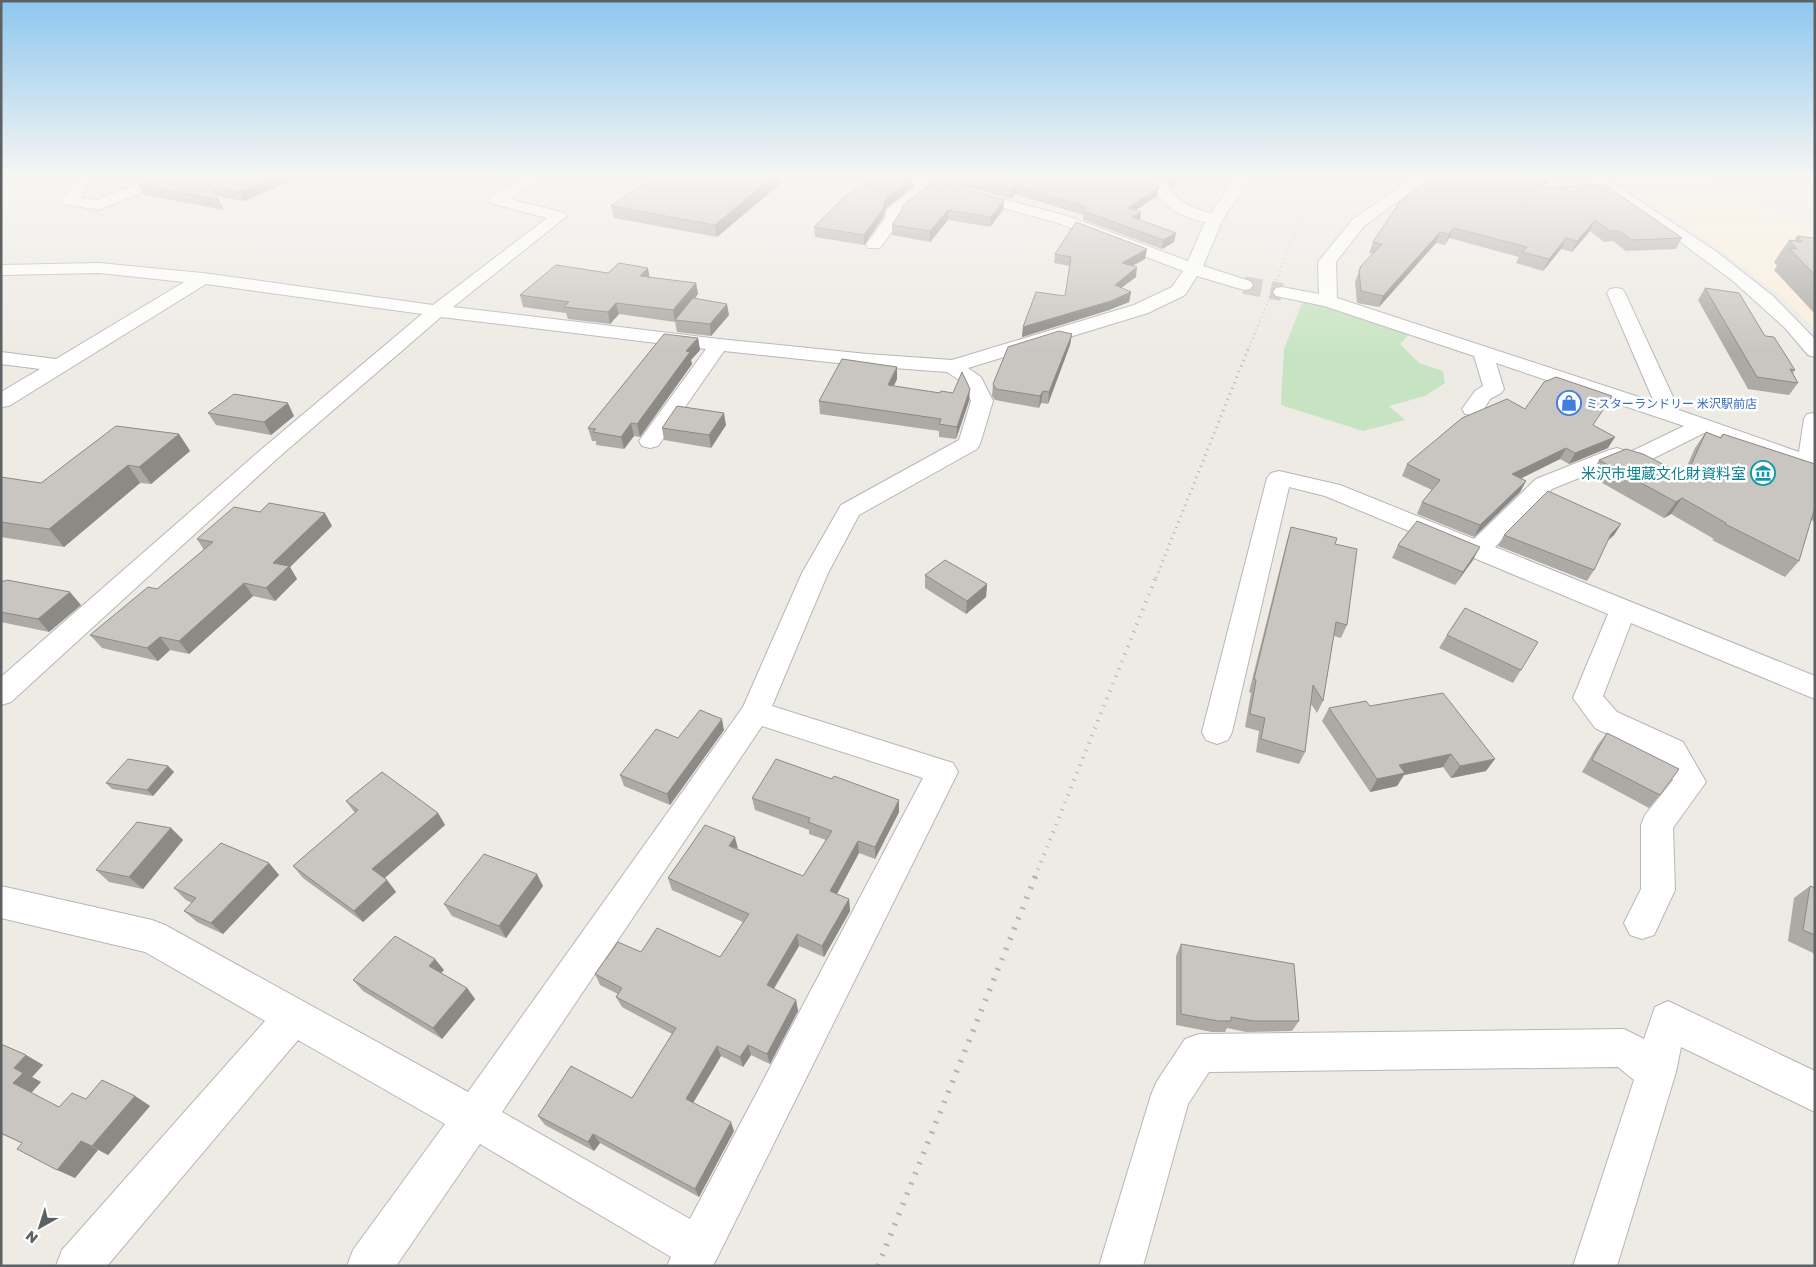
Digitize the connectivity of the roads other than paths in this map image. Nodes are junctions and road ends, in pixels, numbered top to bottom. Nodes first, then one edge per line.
1 (534, 235) edge
2 (881, 235) edge
3 (1104, 235) edge
4 (1208, 235) edge
5 (1348, 235) edge
6 (1681, 235) edge
7 (874, 244) dead end
8 (1193, 269) junction
9 (1, 270) edge
10 (203, 278) junction
11 (1244, 285) tunnel mouth
12 (1282, 292) tunnel mouth
13 (1616, 293) dead end
14 (1328, 301) junction
15 (437, 311) junction
16 (719, 345) junction
17 (1815, 351) edge
18 (1483, 353) junction
19 (1, 358) edge
20 (60, 365) junction
21 (952, 366) junction
22 (1, 401) edge
23 (1473, 409) dead end
24 (1670, 414) junction
25 (1815, 419) edge
26 (1702, 426) junction
27 (650, 440) dead end
28 (1812, 464) edge
29 (1478, 550) junction
30 (1623, 610) junction
31 (1815, 688) edge
32 (1, 694) edge
33 (755, 712) junction
34 (1217, 732) dead end
35 (1, 902) edge
36 (1642, 923) dead end
37 (292, 1018) junction
38 (1656, 1072) junction
39 (1815, 1092) edge
40 (474, 1118) junction
41 (694, 1257) edge
42 (78, 1266) edge
43 (369, 1266) edge
44 (1121, 1266) edge
45 (1595, 1266) edge

1 - 15 street
2 - 7 street
3 - 8 street
4 - 8 street
5 - 14 street
6 - 17 street
8 - 11 street
8 - 21 street
9 - 10 street
10 - 15 street
10 - 20 street
12 - 14 street
13 - 24 street
14 - 18 street
15 - 16 street
15 - 32 street
16 - 21 street
16 - 27 street
18 - 23 street
18 - 24 street
19 - 20 street
20 - 22 street
21 - 33 street
24 - 26 street
25 - 28 street
26 - 28 street
26 - 29 street
29 - 30 street
29 - 34 street
30 - 31 street
30 - 36 street
33 - 40 street
33 - 41 street
35 - 37 street
37 - 40 street
37 - 42 street
38 - 39 street
38 - 44 street
38 - 45 street
40 - 41 street
40 - 43 street

